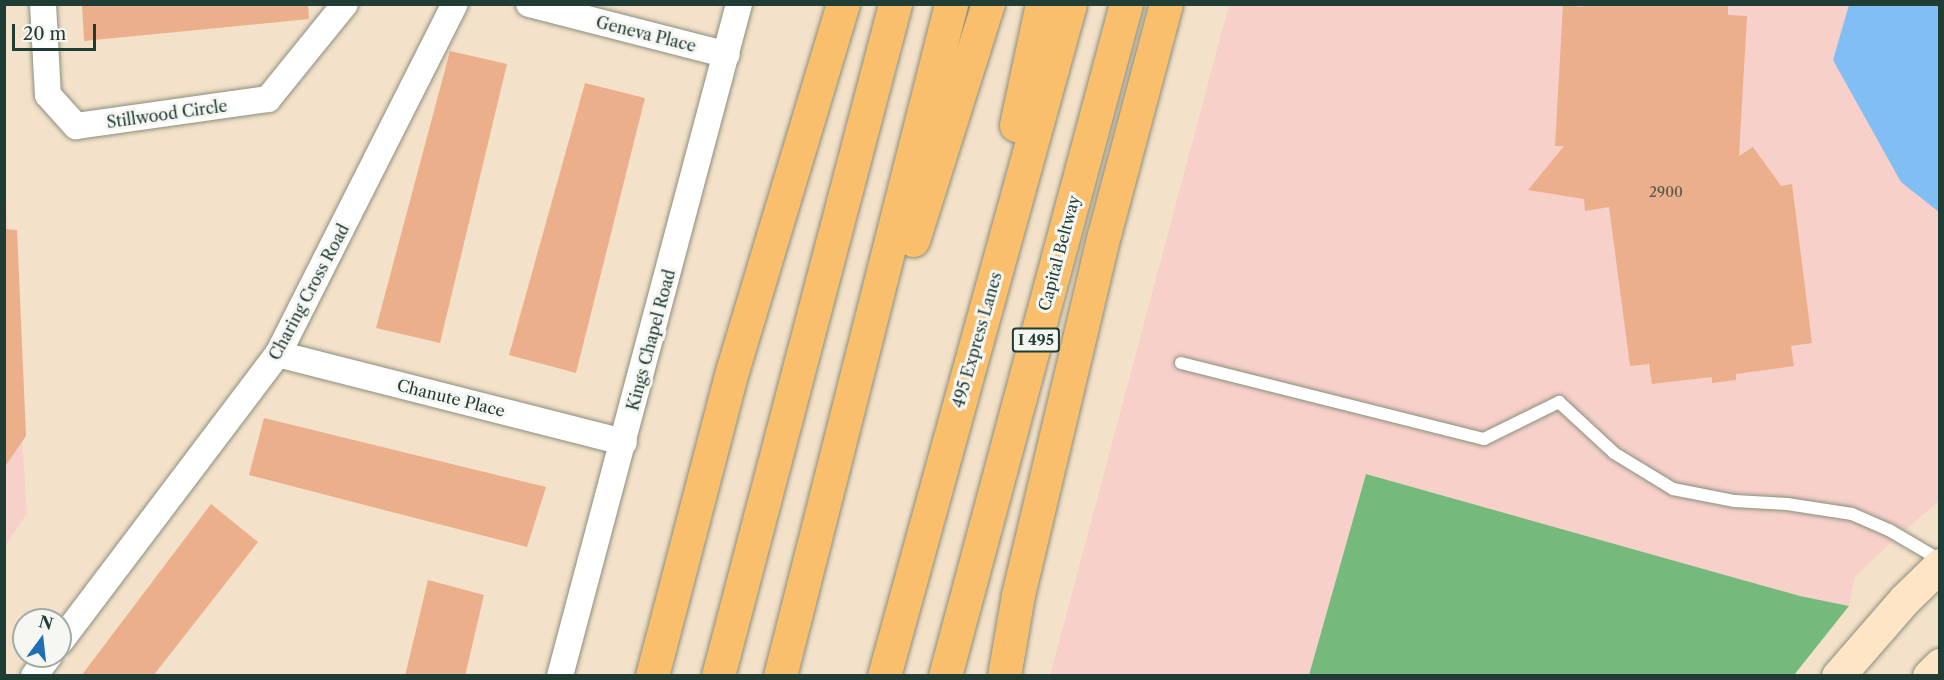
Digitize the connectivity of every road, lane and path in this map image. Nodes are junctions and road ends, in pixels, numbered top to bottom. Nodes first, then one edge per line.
1 (43, 4) edge
2 (345, 4) edge
3 (455, 4) edge
4 (529, 4) edge
5 (739, 4) edge
6 (843, 4) edge
7 (895, 4) edge
8 (951, 4) edge
9 (988, 4) edge
10 (1041, 4) edge
11 (1070, 4) edge
12 (1126, 4) edge
13 (1167, 4) edge
14 (727, 55) junction
15 (278, 354) junction
16 (1181, 363) dead end
17 (624, 442) junction
18 (946, 449) junction
19 (817, 541) junction
20 (1940, 560) edge
21 (1940, 566) edge
22 (72, 626) edge
23 (1940, 664) edge
24 (560, 675) edge
25 (651, 675) edge
26 (718, 675) edge
27 (780, 675) edge
28 (884, 675) edge
29 (945, 675) edge
30 (1004, 675) edge
31 (1838, 675) edge
32 (1929, 675) edge

1 - 2 street, Stillwood Circle
3 - 15 street, Charing Cross Road
4 - 14 street, Geneva Place
5 - 14 street, Kings Chapel Road
6 - 25 highway
7 - 26 highway
8 - 19 highway
9 - 19 highway
10 - 18 highway
11 - 18 highway, 495 Express Lanes
12 - 29 highway, Capital Beltway / I 495
13 - 30 highway
14 - 17 street, Kings Chapel Road
15 - 17 street, Chanute Place
15 - 22 street, Charing Cross Road
16 - 20 lane
17 - 24 street, Kings Chapel Road
18 - 28 highway, 495 Express Lanes
19 - 27 highway
21 - 31 main road
23 - 32 main road

